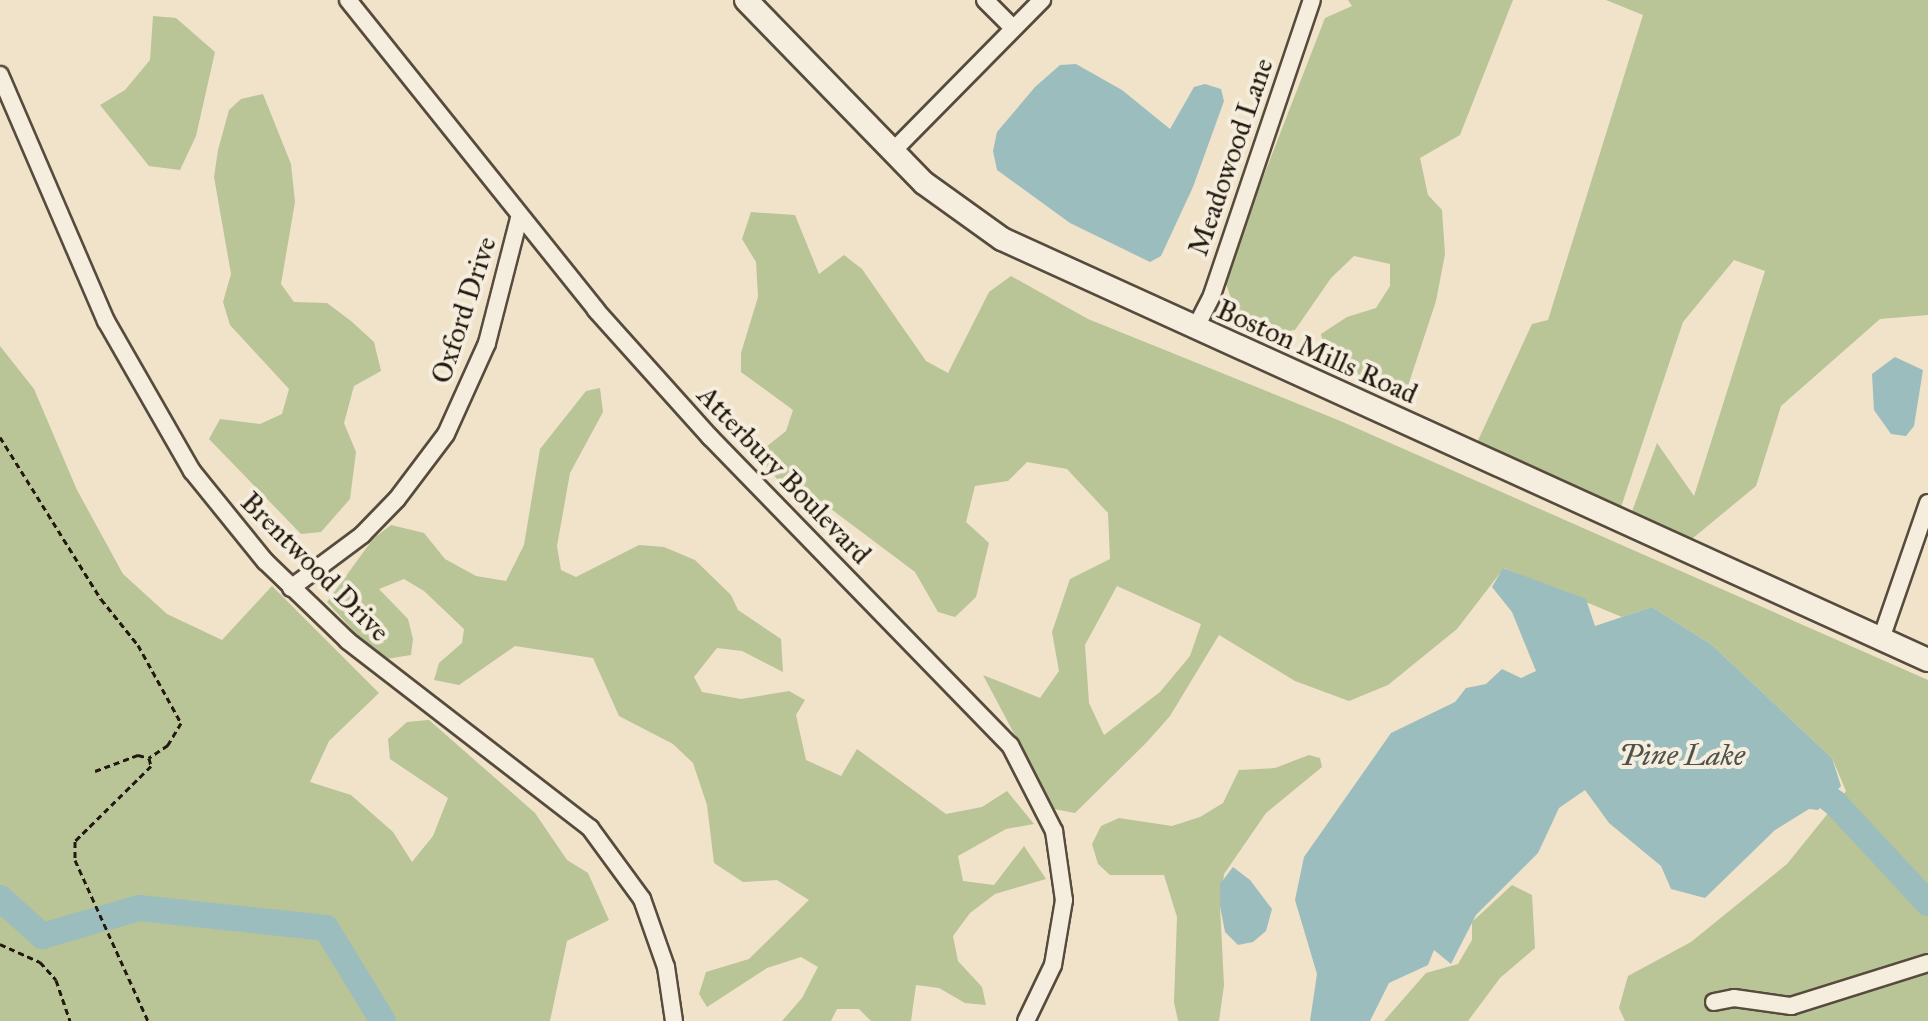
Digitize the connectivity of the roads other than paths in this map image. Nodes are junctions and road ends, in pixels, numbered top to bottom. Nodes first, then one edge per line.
1 (348, 0) edge
2 (746, 0) edge
3 (985, 0) edge
4 (1042, 0) edge
5 (1312, 0) edge
6 (1012, 27) junction
7 (0, 75) edge
8 (892, 152) junction
9 (519, 218) junction
10 (1195, 329) junction
11 (1928, 503) edge
12 (291, 588) junction
13 (1881, 639) junction
14 (1928, 660) edge
15 (1928, 963) edge
16 (1714, 1002) dead end
17 (674, 1021) edge
18 (1026, 1021) edge

1 - 9 street, Atterbury Boulevard
2 - 8 street, Boston Mills Road
3 - 6 street
4 - 6 street
5 - 10 street, Meadowood Lane
6 - 8 street
7 - 12 street, Brentwood Drive
8 - 10 street, Boston Mills Road
9 - 12 street, Oxford Drive
9 - 18 street, Atterbury Boulevard
10 - 13 street, Boston Mills Road
11 - 13 street
12 - 17 street, Brentwood Drive
13 - 14 street, Boston Mills Road
15 - 16 street

